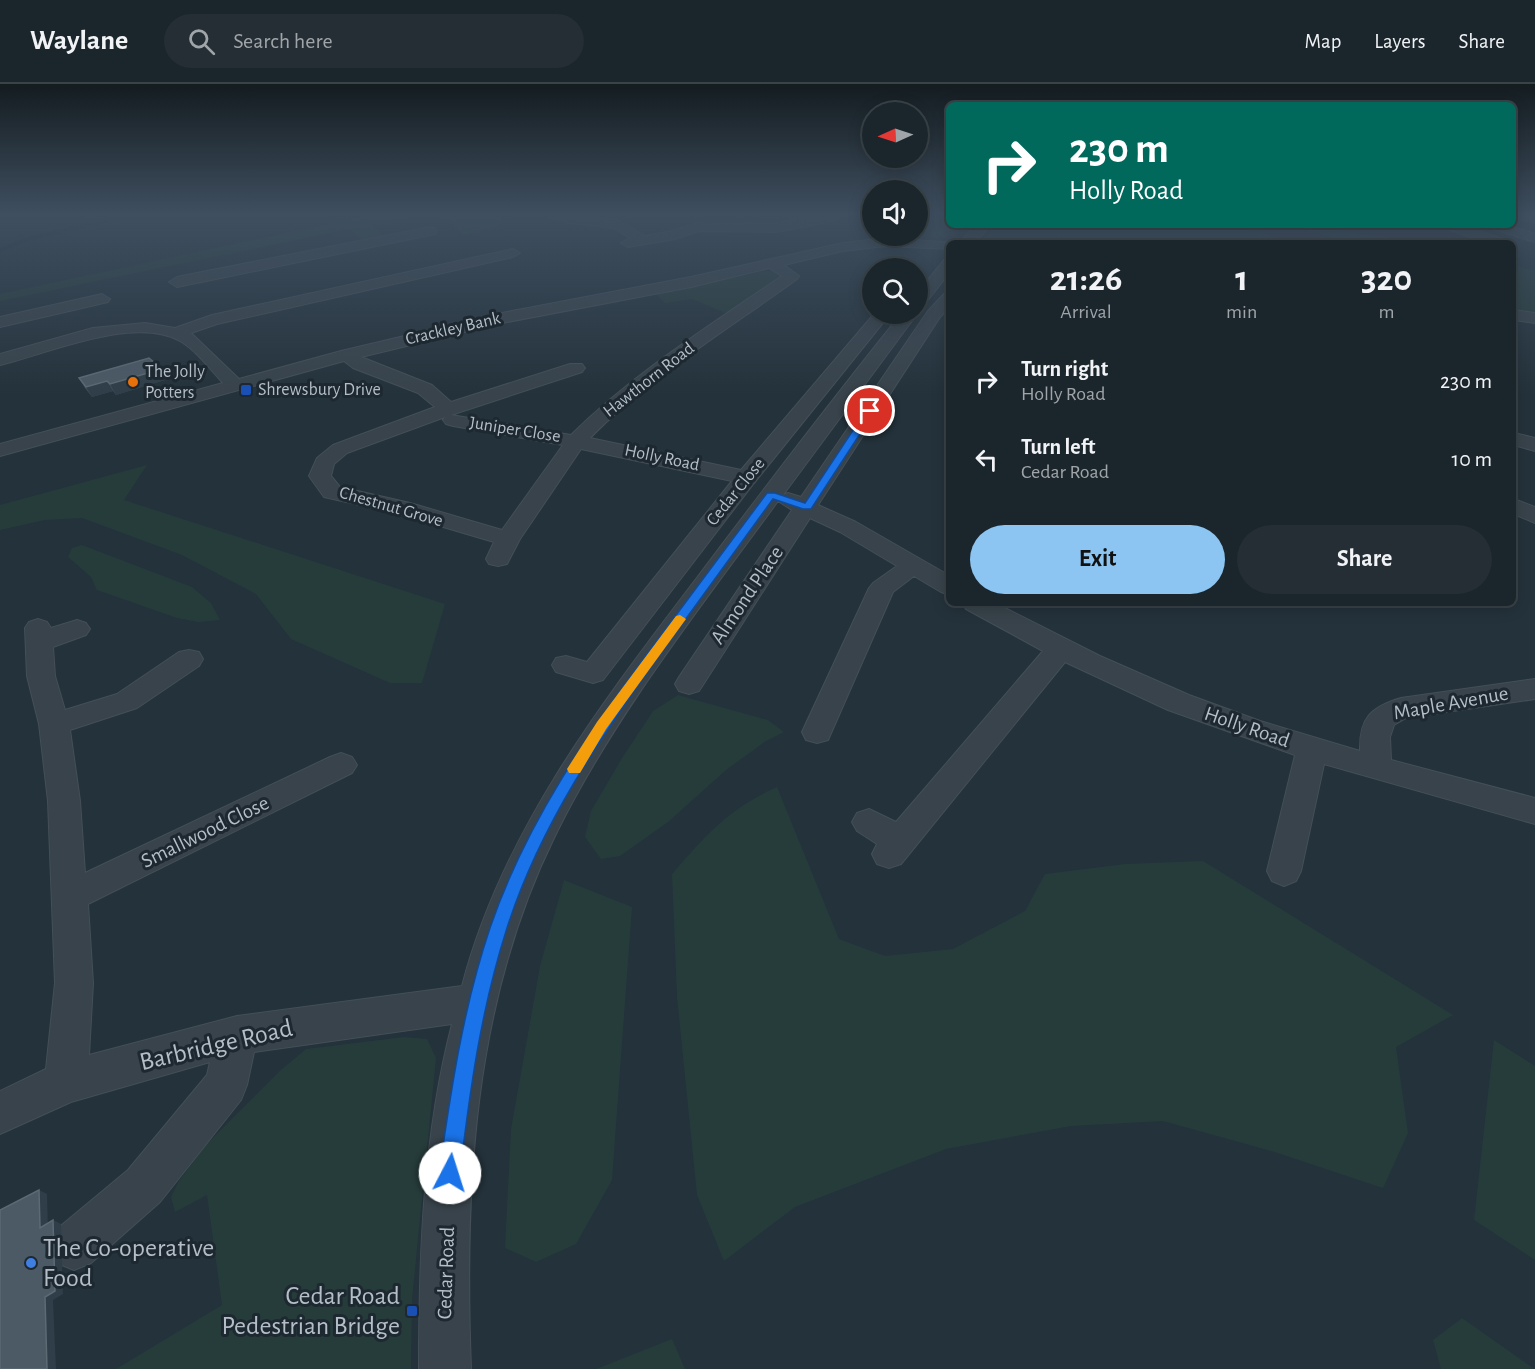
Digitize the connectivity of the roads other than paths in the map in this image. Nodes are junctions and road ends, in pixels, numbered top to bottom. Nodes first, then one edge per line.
1 (215, 274) edge
2 (278, 274) edge
3 (419, 274) edge
4 (725, 274) edge
5 (789, 274) edge
6 (940, 274) edge
7 (177, 282) dead end
8 (928, 290) edge
9 (102, 299) dead end
10 (297, 301) junction
11 (946, 302) edge
12 (1516, 315) edge
13 (1535, 318) edge
14 (0, 322) edge
15 (873, 324) edge
16 (901, 324) edge
17 (176, 333) junction
18 (347, 354) junction
19 (846, 356) junction
20 (0, 360) edge
21 (872, 361) junction
22 (576, 368) dead end
23 (219, 369) junction
24 (200, 374) dead end
25 (179, 382) dead end
26 (236, 386) junction
27 (461, 418) junction
28 (97, 423) junction
29 (577, 441) junction
30 (0, 450) edge
31 (759, 486) junction
32 (807, 507) junction
33 (1516, 507) edge
34 (1535, 516) edge
35 (503, 549) joint
36 (914, 565) junction
37 (946, 585) edge
38 (980, 606) edge
39 (76, 630) dead end
40 (1060, 650) junction
41 (189, 659) dead end
42 (566, 665) dead end
43 (687, 674) dead end
44 (1535, 689) edge
45 (54, 724) junction
46 (817, 732) dead end
47 (1312, 749) junction
48 (341, 765) dead end
49 (1376, 766) junction
50 (1535, 811) edge
51 (869, 822) dead end
52 (1284, 871) dead end
53 (68, 897) junction
54 (477, 1003) junction
55 (237, 1035) junction
56 (66, 1082) junction
57 (0, 1113) edge
58 (74, 1246) dead end
59 (445, 1369) edge

1 - 7 street
2 - 10 street
3 - 10 street
4 - 18 street, Crackley Bank
5 - 29 street, Hawthorn Road
6 - 8 street
9 - 14 street
10 - 17 street
11 - 32 street
12 - 13 street
15 - 19 street, Cedar Close
16 - 21 street, Cedar Road
17 - 20 street
17 - 23 street
18 - 26 street, Crackley Bank
18 - 27 street
19 - 21 street
19 - 31 street, Cedar Close
21 - 31 street, Cedar Road
22 - 27 street, Chestnut Grove
23 - 24 street
23 - 26 street
25 - 28 street
26 - 28 street, Crackley Bank
27 - 29 street, Juniper Close
27 - 35 street, Chestnut Grove
28 - 30 street, Crackley Bank
29 - 31 street, Holly Road
29 - 35 street, Hawthorn Road
31 - 32 street, Holly Road
31 - 42 street, Cedar Close
31 - 54 street, Cedar Road
32 - 36 street, Holly Road
32 - 43 street, Almond Place
33 - 34 street
36 - 37 street, Holly Road
36 - 46 street
38 - 40 street, Holly Road
39 - 45 street
40 - 47 street, Holly Road
40 - 51 street
41 - 45 street
44 - 49 street, Maple Avenue
45 - 53 street
47 - 49 street, Holly Road
47 - 52 street
48 - 53 street, Smallwood Close
49 - 50 street, Holly Road
53 - 56 street
54 - 55 street, Barbridge Road
54 - 59 street, Cedar Road
55 - 56 street, Barbridge Road
55 - 58 street
56 - 57 street, Barbridge Road

